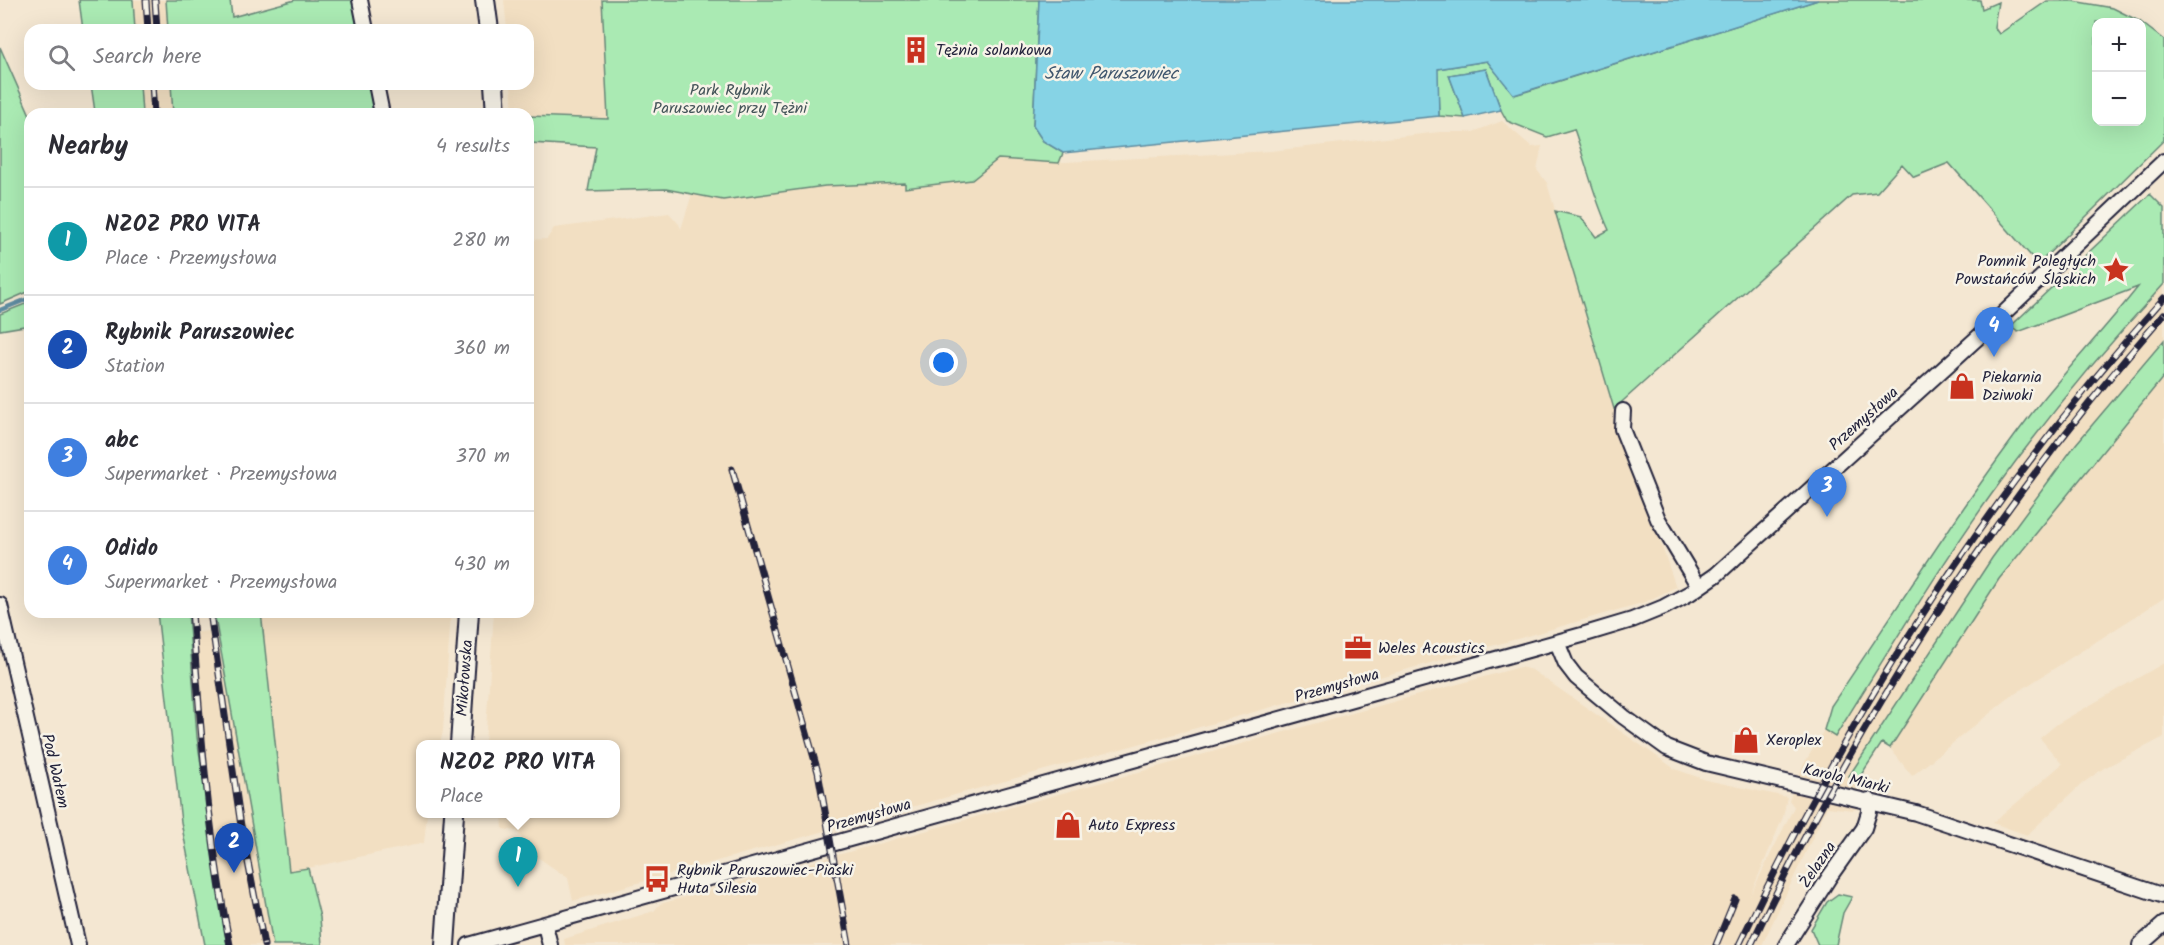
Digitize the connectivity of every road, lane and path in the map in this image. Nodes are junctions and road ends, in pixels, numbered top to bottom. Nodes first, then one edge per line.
1 (360, 0) edge
2 (485, 0) edge
3 (365, 24) edge
4 (488, 24) edge
5 (377, 90) edge
6 (494, 90) edge
7 (381, 108) edge
8 (496, 108) edge
9 (2164, 161) edge
10 (1623, 411) dead end
11 (1699, 587) junction
12 (0, 605) edge
13 (470, 618) edge
14 (1557, 642) junction
15 (460, 740) edge
16 (1869, 800) junction
17 (454, 818) edge
18 (2164, 896) edge
19 (2164, 924) edge
20 (545, 925) junction
21 (78, 945) edge
22 (448, 945) edge
23 (469, 945) edge
24 (550, 945) edge
25 (1786, 945) edge
26 (2140, 945) edge

1 - 3 street
2 - 4 main road
5 - 7 street
6 - 8 main road
9 - 11 street, Przemysłowa
10 - 11 street
11 - 14 street, Przemysłowa
12 - 21 street, Pod Wałem
13 - 15 main road, Mikołowska
14 - 16 street, Karola Miarki
14 - 20 street, Przemysłowa
16 - 18 street, Karola Miarki
16 - 25 street, Żelazna
17 - 22 main road
19 - 26 street
20 - 23 street, Przemysłowa
20 - 24 street

